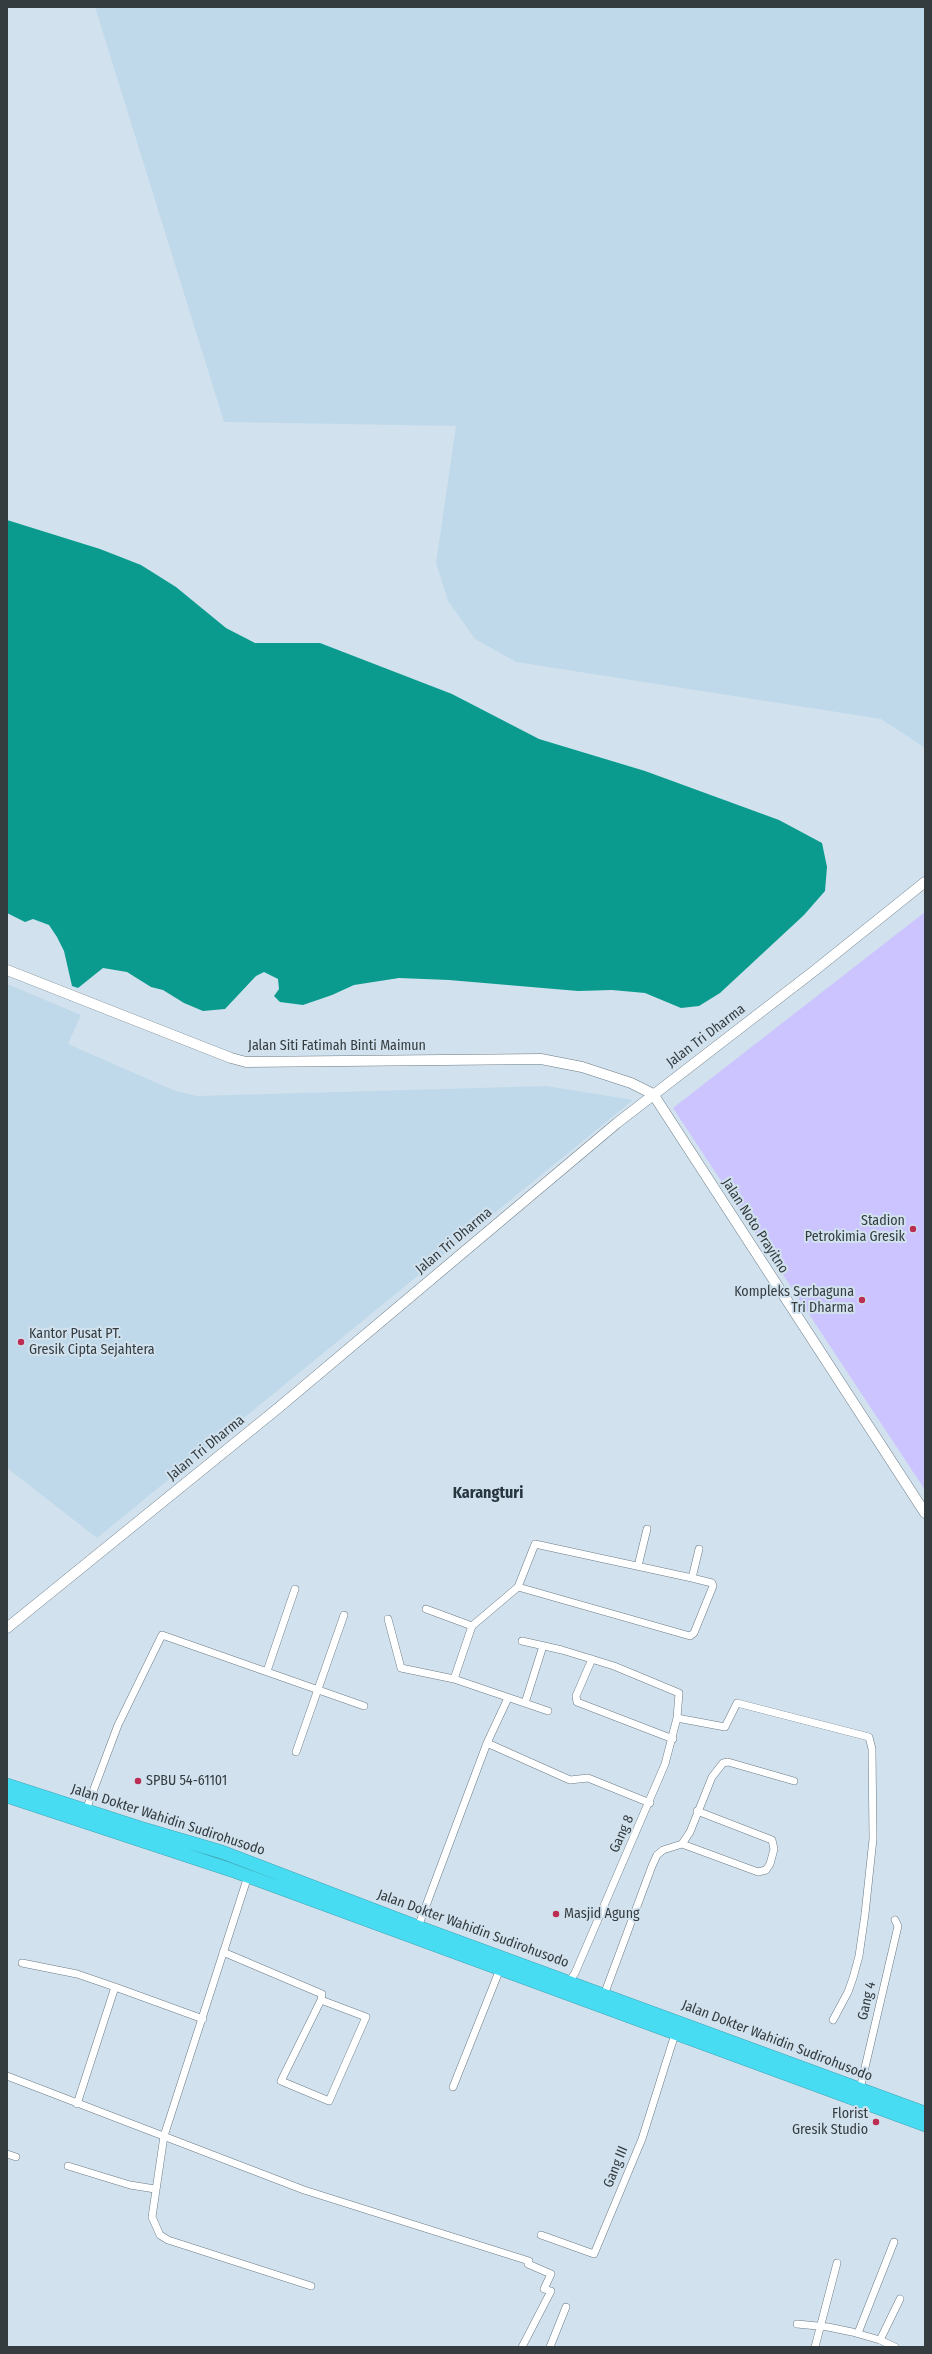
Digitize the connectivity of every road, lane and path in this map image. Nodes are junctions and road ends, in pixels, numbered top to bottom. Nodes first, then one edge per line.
1 (925, 882) edge
2 (7, 970) edge
3 (653, 1094) junction
4 (925, 1513) edge
5 (647, 1529) dead end
6 (699, 1549) dead end
7 (638, 1566) junction
8 (692, 1578) junction
9 (518, 1587) junction
10 (294, 1589) dead end
11 (426, 1609) dead end
12 (344, 1615) dead end
13 (388, 1619) dead end
14 (472, 1626) junction
15 (7, 1628) edge
16 (522, 1641) dead end
17 (543, 1646) junction
18 (592, 1659) junction
19 (267, 1671) junction
20 (454, 1679) junction
21 (318, 1689) junction
22 (508, 1698) junction
23 (525, 1703) junction
24 (364, 1706) dead end
25 (548, 1711) dead end
26 (678, 1718) junction
27 (673, 1739) junction
28 (487, 1743) junction
29 (296, 1752) dead end
30 (794, 1781) dead end
31 (7, 1785) edge
32 (7, 1796) edge
33 (650, 1803) junction
34 (86, 1810) junction
35 (697, 1811) junction
36 (682, 1844) junction
37 (248, 1876) junction
38 (895, 1920) dead end
39 (418, 1927) junction
40 (223, 1952) junction
41 (22, 1963) dead end
42 (500, 1969) junction
43 (569, 1982) junction
44 (114, 1987) junction
45 (321, 2000) junction
46 (602, 2000) junction
47 (203, 2019) junction
48 (833, 2020) dead end
49 (675, 2034) junction
50 (7, 2076) edge
51 (454, 2087) dead end
52 (860, 2089) junction
53 (77, 2104) junction
54 (925, 2113) edge
55 (925, 2125) edge
56 (164, 2136) junction
57 (7, 2154) edge
58 (16, 2157) dead end
59 (68, 2166) dead end
60 (155, 2188) junction
61 (541, 2235) dead end
62 (894, 2242) dead end
63 (837, 2263) dead end
64 (311, 2286) dead end
65 (900, 2299) dead end
66 (566, 2307) dead end
67 (797, 2324) dead end
68 (820, 2326) junction
69 (858, 2333) junction
70 (880, 2340) junction
71 (522, 2347) edge
72 (550, 2347) edge
73 (815, 2347) edge
74 (895, 2347) edge

1 - 3 main road, Jalan Tri Dharma
2 - 3 main road, Jalan Siti Fatimah Binti Maimun
3 - 4 main road, Jalan Noto Prayitno
3 - 15 main road, Jalan Tri Dharma
5 - 7 street
6 - 8 street
7 - 8 street
7 - 9 street
8 - 9 street
9 - 14 street
10 - 19 street
11 - 14 street
12 - 21 street
13 - 20 street
14 - 20 street
16 - 17 street
17 - 18 street
17 - 23 street
18 - 26 street, Gang 8
18 - 27 street
19 - 21 street
19 - 34 street
20 - 22 street
21 - 24 street
21 - 29 street
22 - 23 street
22 - 28 street
23 - 25 street
26 - 27 street, Gang 8
26 - 48 street
27 - 33 street, Gang 8
28 - 33 street
28 - 39 street
30 - 35 street
31 - 34 highway, Jalan Dokter Wahidin Sudirohusodo
32 - 37 highway, Jalan Dokter Wahidin Sudirohusodo
33 - 43 street, Gang 8
34 - 39 highway, Jalan Dokter Wahidin Sudirohusodo
35 - 36 street
35 - 36 street
36 - 46 street
37 - 40 street
37 - 42 highway, Jalan Dokter Wahidin Sudirohusodo
38 - 52 street, Gang 4
39 - 43 highway, Jalan Dokter Wahidin Sudirohusodo
40 - 45 street
40 - 47 street
41 - 44 street
42 - 46 highway, Jalan Dokter Wahidin Sudirohusodo
42 - 51 street
43 - 46 highway, Jalan Dokter Wahidin Sudirohusodo
44 - 47 street
44 - 53 street
45 - 45 street
46 - 49 highway, Jalan Dokter Wahidin Sudirohusodo
46 - 52 highway, Jalan Dokter Wahidin Sudirohusodo
47 - 56 street
49 - 55 highway, Jalan Dokter Wahidin Sudirohusodo
49 - 61 street, Gang III
50 - 53 street
52 - 54 highway, Jalan Dokter Wahidin Sudirohusodo
53 - 56 street
56 - 60 street
56 - 71 street
57 - 58 street
59 - 60 street
60 - 64 street
62 - 69 street
63 - 68 street
65 - 70 street
66 - 72 street
67 - 68 street
68 - 69 street
68 - 73 street
69 - 70 street
70 - 74 street

